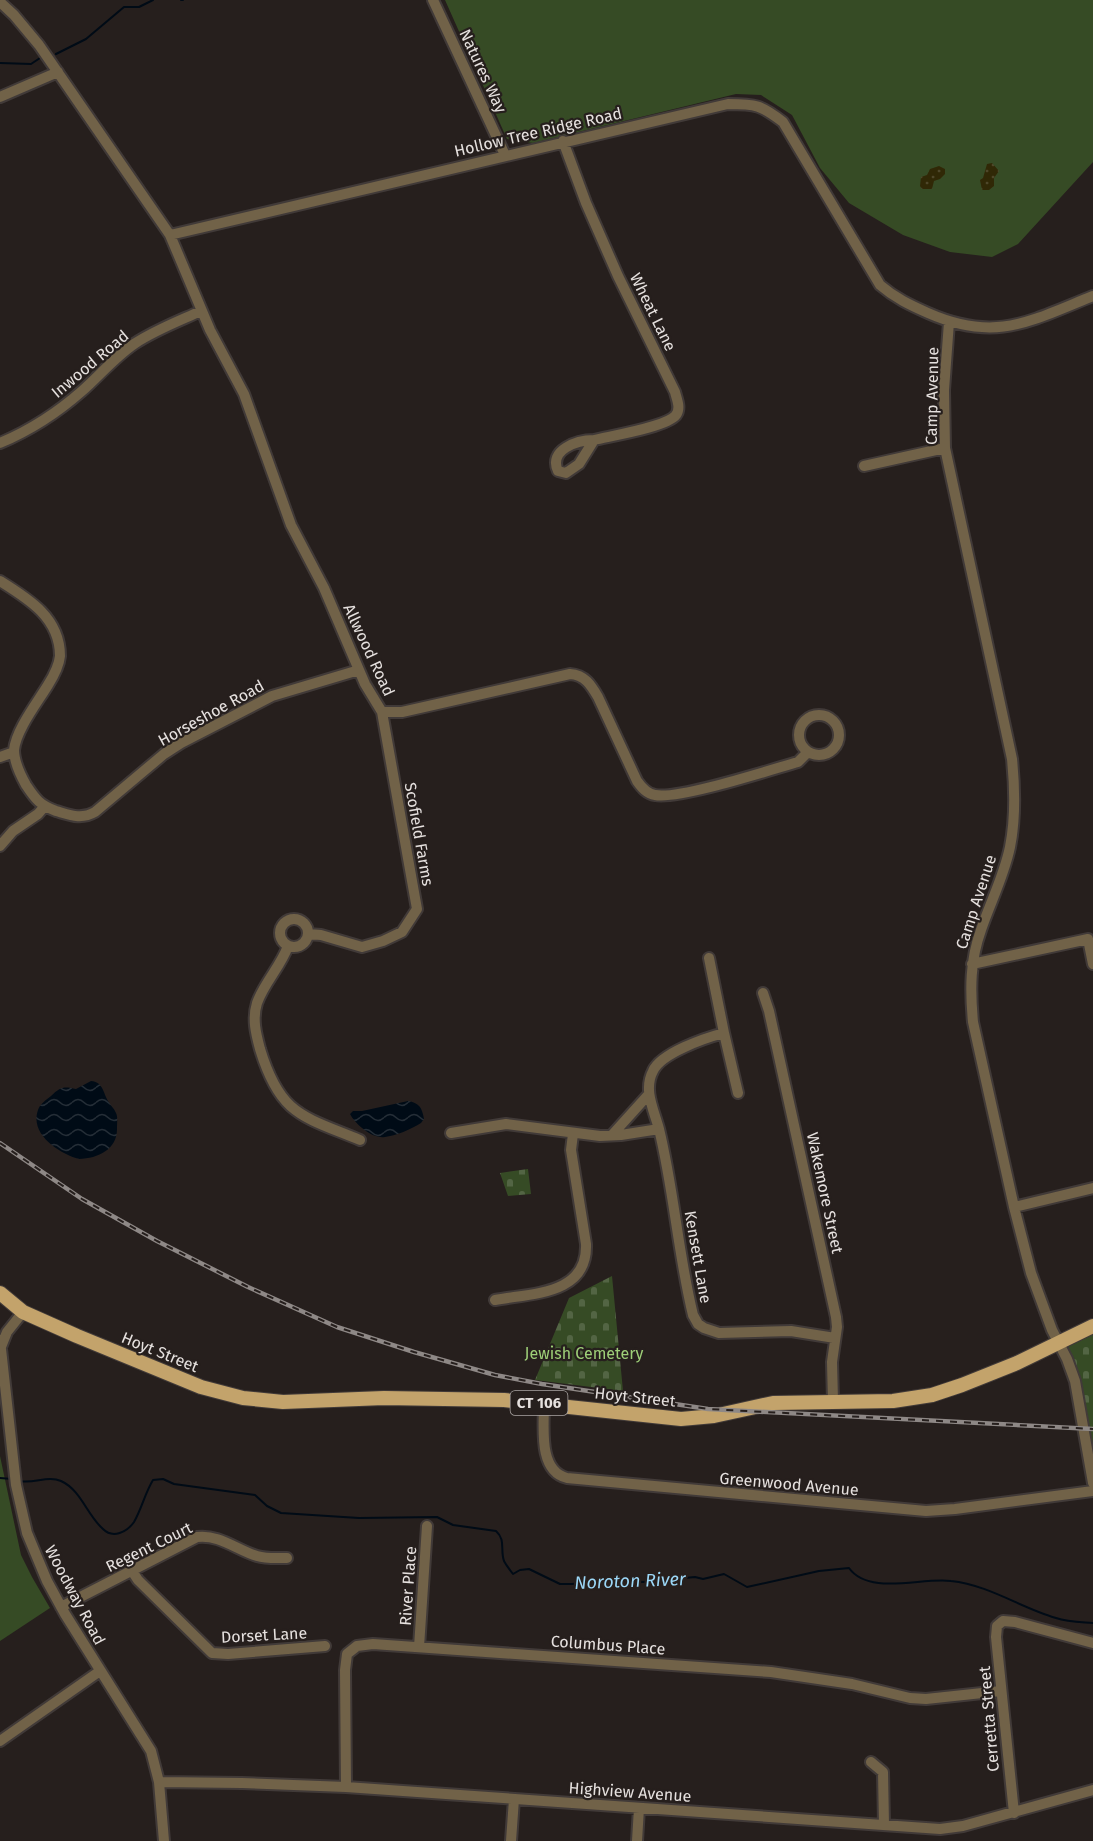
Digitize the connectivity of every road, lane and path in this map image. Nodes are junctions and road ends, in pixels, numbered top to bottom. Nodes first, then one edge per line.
1 (433, 0) edge
2 (0, 2) edge
3 (58, 72) junction
4 (0, 97) edge
5 (563, 141) junction
6 (505, 155) junction
7 (170, 234) junction
8 (1093, 296) edge
9 (201, 311) junction
10 (949, 322) junction
11 (594, 440) dead end
12 (0, 443) edge
13 (945, 448) junction
14 (864, 466) dead end
15 (0, 581) edge
16 (359, 670) junction
17 (382, 712) junction
18 (14, 752) junction
19 (808, 752) dead end
20 (0, 757) edge
21 (44, 807) junction
22 (0, 846) edge
23 (308, 934) junction
24 (288, 946) junction
25 (710, 958) dead end
26 (972, 964) junction
27 (1093, 964) edge
28 (763, 993) dead end
29 (724, 1033) junction
30 (738, 1093) dead end
31 (649, 1094) junction
32 (659, 1129) junction
33 (451, 1133) dead end
34 (573, 1134) junction
35 (612, 1135) junction
36 (360, 1140) dead end
37 (1093, 1188) edge
38 (1014, 1207) junction
39 (0, 1293) edge
40 (495, 1300) dead end
41 (23, 1312) junction
42 (1093, 1326) edge
43 (834, 1338) junction
44 (1, 1343) edge
45 (1059, 1343) junction
46 (832, 1401) junction
47 (543, 1404) junction
48 (1093, 1483) edge
49 (1093, 1491) edge
50 (427, 1526) dead end
51 (287, 1558) dead end
52 (132, 1571) junction
53 (61, 1607) junction
54 (1093, 1643) edge
55 (325, 1647) dead end
56 (419, 1647) junction
57 (100, 1671) junction
58 (1002, 1690) junction
59 (0, 1742) edge
60 (871, 1762) dead end
61 (159, 1782) junction
62 (346, 1787) junction
63 (1093, 1790) edge
64 (514, 1799) junction
65 (639, 1808) junction
66 (1014, 1813) junction
67 (884, 1824) junction
68 (164, 1841) edge
69 (511, 1841) edge
70 (637, 1841) edge

1 - 6 street, Natures Way
2 - 3 street
3 - 4 street
3 - 7 street
5 - 6 street, Hollow Tree Ridge Road
5 - 10 street, Hollow Tree Ridge Road
5 - 11 street, Wheat Lane
6 - 7 street, Hollow Tree Ridge Road
7 - 9 street, Allwood Road
8 - 10 street, Hollow Tree Ridge Road
9 - 12 street, Inwood Road
9 - 16 street, Allwood Road
10 - 13 street, Camp Avenue
13 - 14 street
13 - 26 street, Camp Avenue
15 - 18 street
16 - 17 street, Allwood Road
16 - 21 street, Horseshoe Road
17 - 19 street, Allwood Road
17 - 23 street, Scofield Farms
18 - 20 street
18 - 21 street
21 - 22 street
23 - 24 street
23 - 24 street, Scofield Farms
24 - 36 street
25 - 29 street
26 - 27 street
26 - 38 street, Camp Avenue
28 - 43 street, Wakemore Street
29 - 30 street
29 - 31 street
31 - 32 street, Kensett Lane
31 - 35 street
32 - 35 street
32 - 43 street, Kensett Lane
33 - 34 street
34 - 35 street
34 - 40 street
37 - 38 street
38 - 45 street, Camp Avenue
39 - 41 main road, Hoyt Street / CT 106
41 - 44 street, Woodway Road
41 - 47 main road, Hoyt Street / CT 106
42 - 45 main road, Hoyt Street / CT 106
43 - 46 street, Wakemore Street
44 - 53 street, Woodway Road
45 - 46 main road, Hoyt Street / CT 106
45 - 48 street, Camp Avenue
46 - 47 main road, Hoyt Street / CT 106
47 - 49 street, Greenwood Avenue
50 - 56 street, River Place
51 - 52 street, Regent Court
52 - 53 street, Regent Court
52 - 55 street, Dorset Lane
53 - 57 street, Woodway Road
54 - 58 street, Cerretta Street
56 - 58 street, Columbus Place
56 - 62 street, Columbus Place
57 - 59 street
57 - 61 street, Woodway Road
58 - 66 street, Cerretta Street
60 - 67 street
61 - 62 street, Highview Avenue
61 - 68 street, Woodway Road
62 - 64 street, Highview Avenue
63 - 66 street, Highview Avenue
64 - 65 street, Highview Avenue
64 - 69 street
65 - 67 street, Highview Avenue
65 - 70 street
66 - 67 street, Highview Avenue

